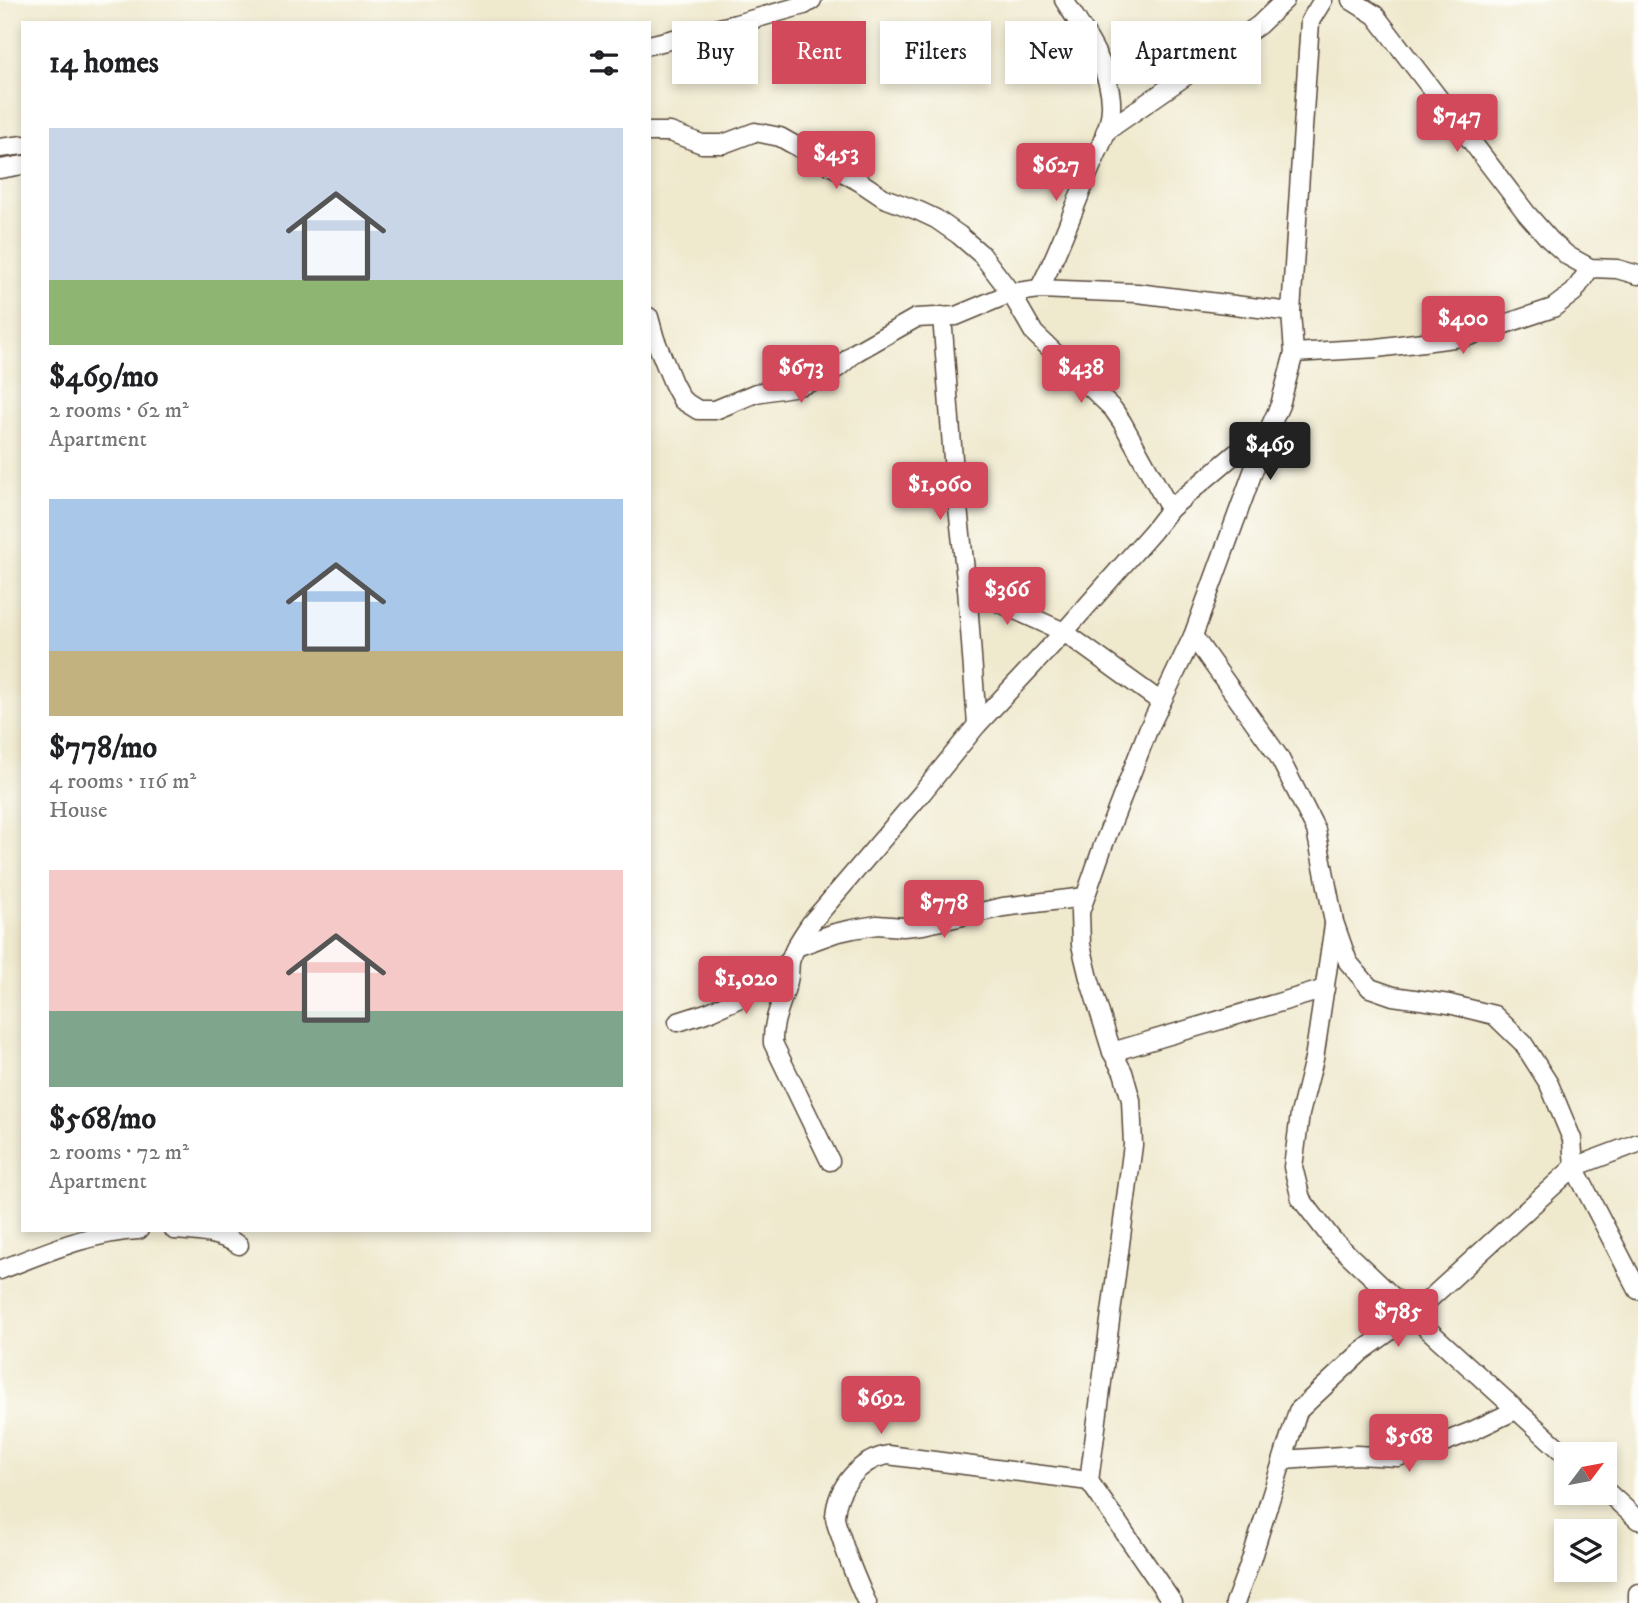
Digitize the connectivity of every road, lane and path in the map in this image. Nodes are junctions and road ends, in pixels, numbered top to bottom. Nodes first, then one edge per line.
1 (811, 0) edge
2 (1064, 0) edge
3 (1285, 0) edge
4 (1322, 0) edge
5 (1351, 0) edge
6 (651, 45) edge
7 (651, 132) edge
8 (1105, 132) junction
9 (21, 145) edge
10 (0, 149) edge
11 (21, 165) edge
12 (0, 169) edge
13 (1590, 268) junction
14 (1638, 275) edge
15 (1039, 289) junction
16 (1011, 293) junction
17 (1291, 312) junction
18 (942, 316) junction
19 (651, 324) edge
20 (1294, 353) junction
21 (1266, 436) junction
22 (1170, 509) junction
23 (967, 588) junction
24 (1064, 632) junction
25 (1193, 636) junction
26 (1161, 702) junction
27 (977, 725) junction
28 (1085, 897) junction
29 (1335, 922) junction
30 (793, 954) junction
31 (1325, 989) junction
32 (678, 1022) dead end
33 (1112, 1052) junction
34 (1638, 1143) edge
35 (830, 1161) dead end
36 (1574, 1167) junction
37 (120, 1232) edge
38 (197, 1232) edge
39 (239, 1245) dead end
40 (0, 1270) edge
41 (1638, 1290) edge
42 (1412, 1315) junction
43 (1516, 1410) junction
44 (1554, 1444) edge
45 (1283, 1461) junction
46 (1089, 1481) junction
47 (1617, 1501) edge
48 (1638, 1520) edge
49 (1638, 1593) edge
50 (867, 1603) edge
51 (1173, 1603) edge
52 (1235, 1603) edge
53 (1637, 1603) edge

1 - 6 street
2 - 8 street
3 - 8 street
4 - 17 street
5 - 13 street
7 - 16 street
8 - 15 street
9 - 10 street
11 - 12 street
13 - 14 street
13 - 20 street
15 - 16 street
15 - 17 street
16 - 18 street
16 - 22 street
17 - 20 street
18 - 19 street
18 - 23 street
20 - 21 street
21 - 22 street
21 - 25 street
22 - 24 street
23 - 24 street
23 - 27 street
24 - 26 street
24 - 27 street
25 - 26 street
25 - 29 street
26 - 28 street
27 - 30 street
28 - 30 street
28 - 33 street
29 - 31 street
29 - 36 street
30 - 32 street
30 - 35 street
31 - 33 street
31 - 42 street
33 - 46 street
34 - 36 street
36 - 41 street
36 - 42 street
37 - 40 street
38 - 39 street
42 - 43 street
42 - 45 street
43 - 44 street
43 - 45 street
45 - 52 street
46 - 50 street
46 - 51 street
47 - 48 street
49 - 53 street

